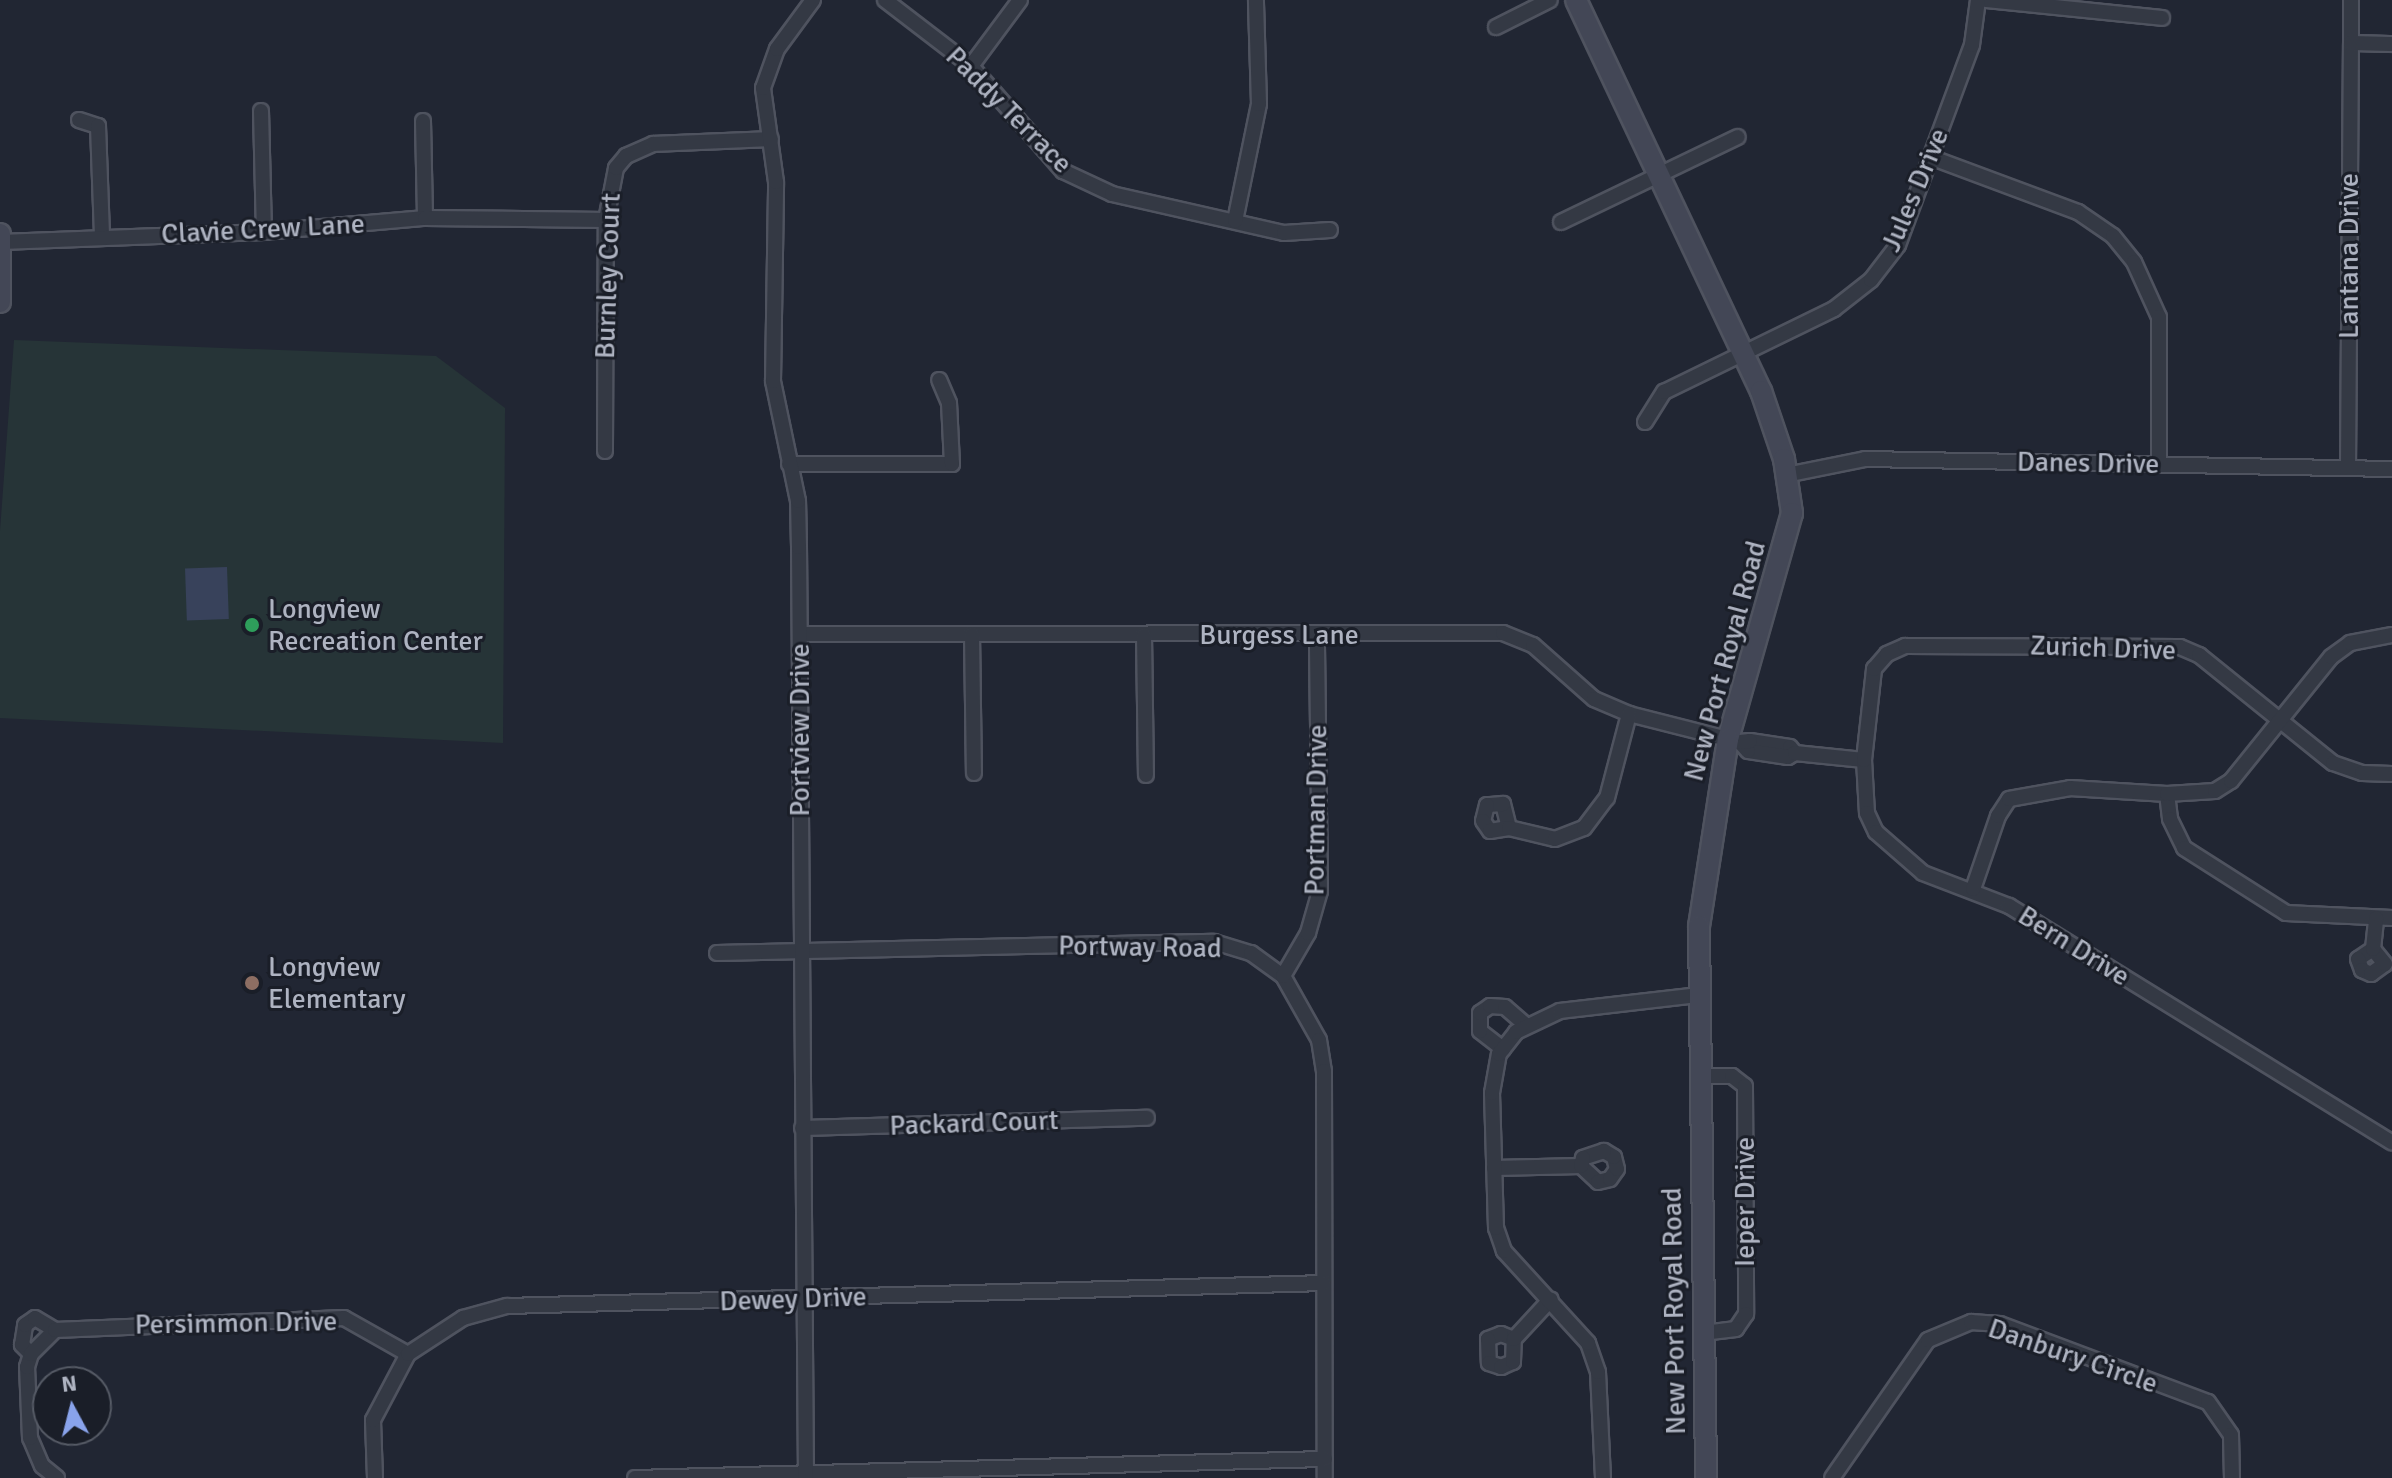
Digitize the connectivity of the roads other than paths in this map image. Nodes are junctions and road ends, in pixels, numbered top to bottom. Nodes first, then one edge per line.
1 (813, 0) edge
2 (885, 0) edge
3 (1020, 0) edge
4 (1256, 0) edge
5 (1550, 0) edge
6 (1576, 0) edge
7 (1978, 0) edge
8 (1986, 0) edge
9 (2351, 0) edge
10 (2162, 18) dead end
11 (1496, 27) dead end
12 (2351, 43) junction
13 (2392, 44) edge
14 (971, 66) junction
15 (261, 111) dead end
16 (79, 120) dead end
17 (423, 121) dead end
18 (1738, 137) dead end
19 (771, 139) junction
20 (1930, 157) junction
21 (1659, 175) junction
22 (425, 218) junction
23 (606, 220) junction
24 (1235, 221) junction
25 (1561, 222) dead end
26 (1330, 230) dead end
27 (264, 232) junction
28 (102, 237) junction
29 (1, 238) edge
30 (0, 302) edge
31 (1744, 355) junction
32 (939, 380) dead end
33 (1645, 422) dead end
34 (605, 451) dead end
35 (789, 464) junction
36 (2159, 464) junction
37 (2348, 468) junction
38 (2392, 469) edge
39 (1786, 475) junction
40 (800, 634) junction
41 (972, 634) junction
42 (1144, 635) junction
43 (2392, 635) edge
44 (1317, 636) junction
45 (1629, 714) junction
46 (2282, 721) junction
47 (1734, 741) junction
48 (1864, 760) junction
49 (974, 773) dead end
50 (2392, 774) edge
51 (1146, 775) dead end
52 (2167, 794) junction
53 (1509, 828) dead end
54 (1973, 889) junction
55 (2376, 918) junction
56 (2392, 918) edge
57 (2373, 949) dead end
58 (799, 951) junction
59 (717, 953) dead end
60 (1283, 976) junction
61 (1699, 995) junction
62 (1527, 1026) junction
63 (1503, 1049) junction
64 (1700, 1076) junction
65 (1147, 1118) dead end
66 (802, 1128) junction
67 (2392, 1143) edge
68 (1581, 1166) dead end
69 (1494, 1168) junction
70 (1324, 1283) junction
71 (806, 1299) junction
72 (1551, 1299) junction
73 (55, 1330) junction
74 (1702, 1333) junction
75 (1514, 1339) dead end
76 (31, 1354) junction
77 (408, 1354) junction
78 (1325, 1459) junction
79 (1153, 1471) edge
80 (980, 1475) edge
81 (806, 1476) edge
82 (57, 1478) edge
83 (375, 1478) edge
84 (635, 1478) edge
85 (1325, 1478) edge
86 (1603, 1478) edge
87 (1706, 1478) edge
88 (1832, 1478) edge
89 (2232, 1478) edge

1 - 19 street, Portview Drive
2 - 14 street, Paddy Terrace
3 - 14 street
4 - 24 street
5 - 11 street
6 - 21 street, New Port Royal Road
7 - 20 street, Jules Drive
8 - 10 street
9 - 12 street, Lantana Drive
12 - 13 street
12 - 37 street, Lantana Drive
14 - 24 street, Paddy Terrace
15 - 27 street
16 - 28 street
17 - 22 street
18 - 21 street
19 - 23 street, Burnley Court
19 - 35 street, Portview Drive
20 - 31 street, Jules Drive
20 - 36 street
21 - 25 street
21 - 31 street, New Port Royal Road
22 - 23 street, Clavie Crew Lane
22 - 27 street, Clavie Crew Lane
23 - 34 street, Burnley Court
24 - 26 street, Paddy Terrace
27 - 28 street, Clavie Crew Lane
28 - 29 street, Clavie Crew Lane
29 - 30 street
31 - 33 street, Jules Drive
31 - 39 street, New Port Royal Road
32 - 35 street
35 - 40 street, Portview Drive
36 - 37 street, Danes Drive
36 - 39 street, Danes Drive
37 - 38 street, Danes Drive
39 - 47 street, New Port Royal Road
40 - 41 street, Burgess Lane
40 - 58 street, Portview Drive
41 - 42 street, Burgess Lane
41 - 49 street
42 - 44 street, Burgess Lane
42 - 51 street
43 - 46 street
44 - 45 street, Burgess Lane
44 - 60 street, Portman Drive
45 - 47 street, Burgess Lane
45 - 53 street
46 - 48 street, Zurich Drive
46 - 50 street, Zurich Drive
46 - 52 street
47 - 48 street
47 - 61 street, New Port Royal Road
48 - 54 street, Bern Drive
52 - 54 street
52 - 55 street
54 - 67 street, Bern Drive
55 - 56 street
55 - 57 street
58 - 59 street, Portway Road
58 - 60 street, Portway Road
58 - 66 street, Portview Drive
60 - 70 street, Portway Road
61 - 62 street
61 - 64 street, New Port Royal Road
62 - 63 street
62 - 63 street
63 - 69 street
64 - 74 street, New Port Royal Road
64 - 74 street, Ieper Drive
65 - 66 street, Packard Court
66 - 71 street, Portview Drive
68 - 69 street
69 - 72 street
70 - 71 street, Dewey Drive
70 - 78 street, Portway Road
71 - 77 street, Dewey Drive
71 - 81 street, Portview Drive
72 - 75 street
72 - 86 street
73 - 76 street
73 - 76 street, Persimmon Drive
73 - 77 street, Persimmon Drive
74 - 87 street, New Port Royal Road
76 - 82 street, Persimmon Drive
77 - 83 street, Dewey Drive
78 - 79 street
78 - 85 street, Portway Road
79 - 80 street
80 - 81 street
81 - 84 street
88 - 89 street, Danbury Circle

